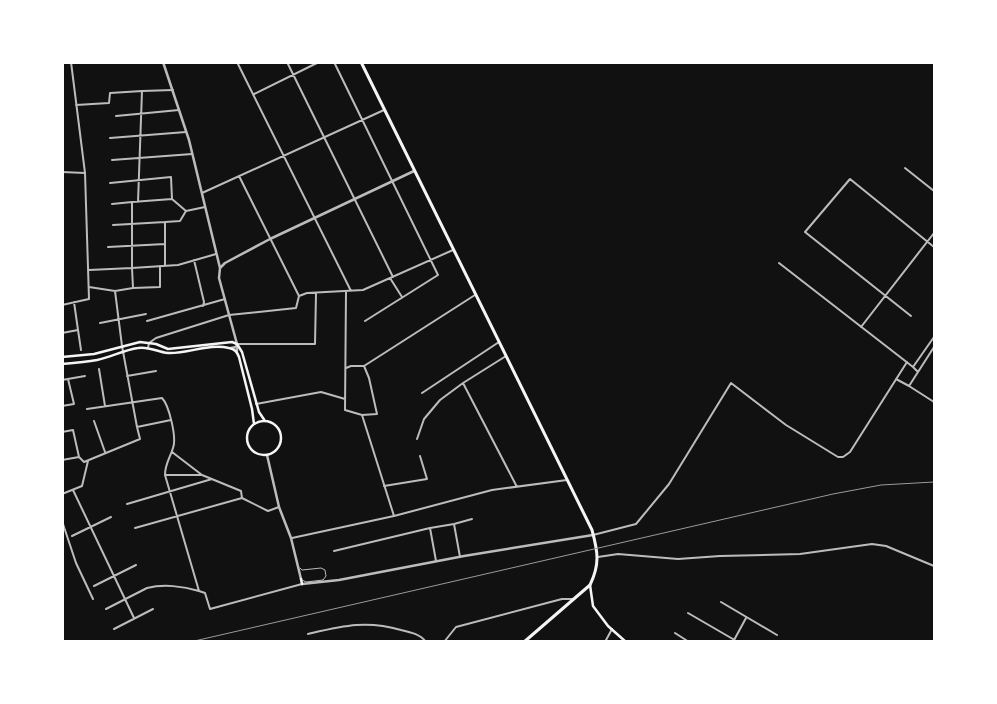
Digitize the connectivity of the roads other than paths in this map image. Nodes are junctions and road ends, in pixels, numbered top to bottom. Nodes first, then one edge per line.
1 (71, 62) edge
2 (163, 62) edge
3 (237, 62) edge
4 (287, 62) edge
5 (319, 62) edge
6 (334, 62) edge
7 (361, 62) edge
8 (294, 75) junction
9 (172, 90) junction
10 (142, 91) junction
11 (253, 94) junction
12 (76, 104) junction
13 (179, 110) junction
14 (384, 110) junction
15 (141, 114) junction
16 (116, 116) dead end
17 (361, 120) junction
18 (186, 132) junction
19 (140, 136) junction
20 (325, 137) junction
21 (110, 138) dead end
22 (192, 154) junction
23 (284, 156) junction
24 (140, 158) junction
25 (112, 160) dead end
26 (905, 168) dead end
27 (414, 171) junction
28 (62, 172) edge
29 (85, 174) junction
30 (239, 176) junction
31 (139, 180) junction
32 (391, 181) junction
33 (110, 182) dead end
34 (934, 191) edge
35 (202, 193) junction
36 (172, 199) junction
37 (354, 199) junction
38 (132, 202) junction
39 (138, 202) junction
40 (112, 204) dead end
41 (205, 207) junction
42 (186, 212) junction
43 (315, 217) junction
44 (165, 222) junction
45 (132, 224) junction
46 (113, 225) dead end
47 (934, 233) edge
48 (270, 239) junction
49 (928, 241) junction
50 (165, 244) junction
51 (132, 246) junction
52 (934, 246) edge
53 (108, 247) dead end
54 (453, 250) junction
55 (216, 254) junction
56 (194, 260) junction
57 (431, 261) junction
58 (779, 263) dead end
59 (160, 266) junction
60 (164, 266) junction
61 (132, 268) junction
62 (220, 268) junction
63 (89, 270) junction
64 (392, 277) junction
65 (89, 287) junction
66 (133, 288) junction
67 (115, 291) junction
68 (346, 291) junction
69 (352, 291) junction
70 (316, 293) junction
71 (476, 294) junction
72 (299, 296) junction
73 (886, 296) junction
74 (402, 298) junction
75 (225, 299) junction
76 (74, 302) junction
77 (62, 305) edge
78 (203, 306) junction
79 (146, 314) dead end
80 (229, 315) junction
81 (911, 316) dead end
82 (118, 320) junction
83 (147, 321) dead end
84 (365, 321) dead end
85 (100, 323) dead end
86 (861, 327) junction
87 (78, 330) junction
88 (62, 333) edge
89 (934, 338) edge
90 (499, 342) junction
91 (149, 343) junction
92 (237, 344) junction
93 (122, 346) junction
94 (225, 347) junction
95 (934, 347) edge
96 (148, 348) junction
97 (81, 350) dead end
98 (237, 351) junction
99 (123, 352) junction
100 (506, 356) junction
101 (62, 357) edge
102 (907, 362) junction
103 (62, 364) edge
104 (364, 366) junction
105 (913, 367) junction
106 (346, 368) junction
107 (99, 369) dead end
108 (156, 371) dead end
109 (918, 372) junction
110 (85, 376) dead end
111 (127, 376) junction
112 (68, 379) junction
113 (896, 379) junction
114 (62, 380) edge
115 (463, 384) junction
116 (909, 386) junction
117 (422, 392) dead end
118 (345, 399) junction
119 (131, 402) junction
120 (934, 402) edge
121 (256, 404) junction
122 (62, 406) edge
123 (105, 406) junction
124 (87, 409) dead end
125 (362, 415) junction
126 (171, 420) junction
127 (265, 420) junction
128 (94, 421) dead end
129 (254, 424) junction
130 (137, 427) junction
131 (62, 432) edge
132 (418, 439) dead end
133 (105, 452) junction
134 (171, 452) junction
135 (267, 455) junction
136 (420, 456) dead end
137 (79, 457) junction
138 (62, 460) edge
139 (88, 461) junction
140 (165, 475) junction
141 (202, 475) junction
142 (212, 479) junction
143 (567, 480) junction
144 (384, 486) junction
145 (517, 486) junction
146 (73, 490) junction
147 (169, 492) junction
148 (62, 494) edge
149 (242, 498) junction
150 (127, 504) dead end
151 (279, 507) junction
152 (394, 516) junction
153 (111, 517) dead end
154 (177, 517) junction
155 (472, 519) dead end
156 (62, 521) edge
157 (454, 524) junction
158 (91, 527) junction
159 (135, 528) dead end
160 (430, 528) junction
161 (593, 535) junction
162 (72, 536) dead end
163 (290, 538) junction
164 (334, 551) dead end
165 (460, 556) junction
166 (598, 557) junction
167 (436, 561) junction
168 (136, 564) dead end
169 (298, 565) junction
170 (934, 566) edge
171 (114, 576) junction
172 (301, 579) junction
173 (302, 584) junction
174 (590, 585) junction
175 (94, 586) dead end
176 (199, 590) junction
177 (93, 599) dead end
178 (125, 599) junction
179 (573, 599) junction
180 (721, 602) dead end
181 (106, 609) dead end
182 (153, 609) dead end
183 (688, 613) dead end
184 (746, 617) junction
185 (134, 618) junction
186 (114, 629) dead end
187 (612, 629) junction
188 (675, 633) dead end
189 (308, 634) dead end
190 (777, 635) dead end
191 (529, 637) junction
192 (733, 640) edge
193 (426, 642) edge
194 (444, 642) edge
195 (524, 642) edge
196 (534, 642) edge
197 (604, 642) edge
198 (626, 642) edge
199 (689, 642) edge
200 (738, 642) edge

1 - 12 street
2 - 9 street
3 - 11 street
4 - 8 street
5 - 8 street
6 - 17 street
7 - 14 main road
8 - 11 street
8 - 20 street
9 - 10 street
9 - 13 street
10 - 12 street
10 - 15 street
11 - 23 street
12 - 29 street
13 - 15 street
13 - 18 street
14 - 17 street
14 - 27 main road
15 - 16 street
15 - 19 street
17 - 20 street
17 - 32 street
18 - 19 street
18 - 22 street
19 - 21 street
19 - 24 street
20 - 23 street
20 - 37 street
22 - 24 street
22 - 35 street
23 - 30 street
23 - 43 street
24 - 25 street
24 - 31 street
26 - 34 street
27 - 32 street
27 - 54 main road
28 - 29 street
29 - 63 street
30 - 35 street
30 - 48 street
31 - 33 street
31 - 36 street
31 - 39 street
32 - 37 street
32 - 57 street
35 - 41 street
36 - 39 street
36 - 42 street
37 - 43 street
37 - 64 street
38 - 39 street
38 - 40 street
38 - 45 street
41 - 42 street
41 - 55 street
42 - 44 street
43 - 48 street
43 - 69 street
44 - 45 street
44 - 50 street
45 - 46 street
45 - 51 street
47 - 49 street
48 - 62 street
48 - 72 street
49 - 52 street
49 - 73 street
49 - 73 street
50 - 51 street
50 - 60 street
51 - 53 street
51 - 61 street
54 - 57 street
54 - 71 main road
55 - 56 street
55 - 62 street
56 - 60 street
56 - 78 street
57 - 64 street
57 - 74 street
58 - 86 street
59 - 60 street
59 - 61 street
59 - 66 street
61 - 63 street
61 - 66 street
62 - 75 street
63 - 65 street
64 - 69 street
64 - 74 street
65 - 67 street
65 - 76 street
66 - 67 street
67 - 82 street
68 - 69 street
68 - 70 street
68 - 106 street
70 - 72 street
70 - 92 street
71 - 90 main road
71 - 104 street
72 - 80 street
73 - 81 street
73 - 86 street
74 - 84 street
75 - 78 street
75 - 80 street
76 - 77 street
76 - 87 street
78 - 83 street
79 - 82 street
80 - 91 street
80 - 92 street
82 - 85 street
82 - 93 street
86 - 102 street
87 - 88 street
87 - 97 street
89 - 105 street
90 - 100 main road
90 - 117 street
91 - 92 main road
91 - 93 main road
91 - 96 street
92 - 94 street
92 - 98 street
92 - 121 main road
93 - 99 street
93 - 101 main road
94 - 96 main road
94 - 98 main road
95 - 109 street
96 - 99 main road
98 - 129 main road
99 - 103 main road
99 - 111 street
100 - 115 street
100 - 143 main road
102 - 105 street
102 - 113 street
104 - 106 street
104 - 125 street
105 - 109 street
106 - 118 street
107 - 123 street
108 - 111 street
109 - 116 street
110 - 112 street
111 - 119 street
112 - 114 street
112 - 122 street
113 - 116 street
113 - 161 street
115 - 132 street
115 - 145 street
116 - 120 street
118 - 121 street
118 - 125 street
119 - 123 street
119 - 126 street
119 - 130 street
121 - 127 main road
123 - 124 street
125 - 144 street
126 - 130 street
126 - 134 street
127 - 129 main road
127 - 135 main road
128 - 133 street
129 - 135 main road
130 - 133 street
131 - 137 street
133 - 139 street
134 - 140 street
134 - 141 street
135 - 151 street
136 - 144 street
137 - 138 street
137 - 139 street
139 - 146 street
140 - 141 street
140 - 147 street
141 - 142 street
142 - 147 street
142 - 149 street
143 - 145 street
143 - 161 main road
144 - 152 street
145 - 152 street
146 - 148 street
146 - 158 street
147 - 150 street
147 - 154 street
149 - 151 street
149 - 154 street
151 - 163 street
152 - 163 street
153 - 158 street
154 - 159 street
154 - 176 street
155 - 157 street
156 - 177 street
157 - 160 street
157 - 165 street
158 - 162 street
158 - 171 street
160 - 164 street
160 - 167 street
161 - 165 street
161 - 166 main road
163 - 169 street
165 - 167 street
166 - 170 street
166 - 174 main road
167 - 173 street
168 - 171 street
169 - 172 street
169 - 172 lane
171 - 175 street
171 - 178 street
172 - 173 main road
173 - 176 street
174 - 179 main road
174 - 187 main road
176 - 178 street
178 - 181 street
178 - 185 street
179 - 191 main road
179 - 194 street
180 - 184 street
182 - 185 street
183 - 192 street
184 - 190 street
184 - 192 street
185 - 186 street
187 - 197 street
187 - 198 main road
188 - 199 street
189 - 193 street
191 - 195 main road
191 - 196 street
192 - 200 street

